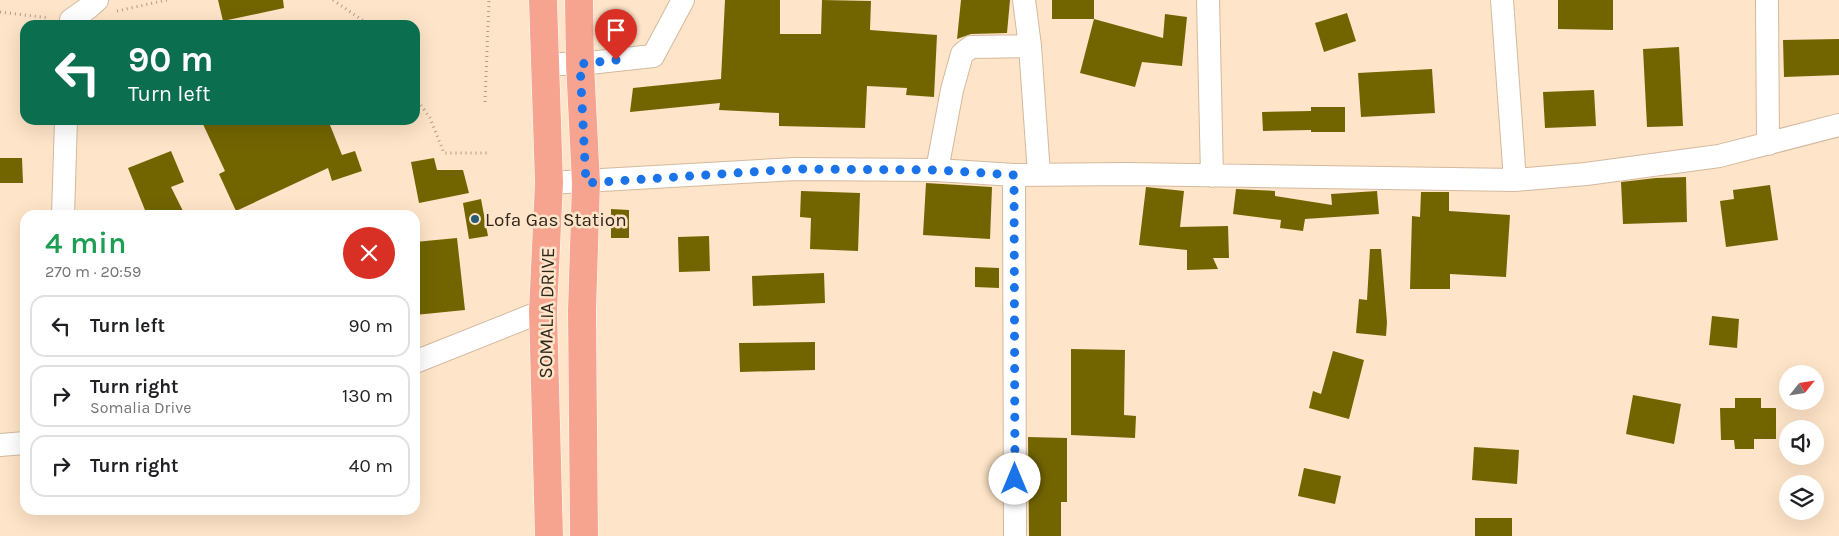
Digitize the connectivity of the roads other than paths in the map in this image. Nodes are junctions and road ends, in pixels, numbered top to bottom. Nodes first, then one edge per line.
1 (97, 0) edge
2 (543, 0) edge
3 (579, 0) edge
4 (682, 0) edge
5 (1208, 0) edge
6 (1502, 0) edge
7 (1766, 0) edge
8 (1026, 3) edge
9 (71, 20) edge
10 (1030, 46) junction
11 (545, 64) junction
12 (580, 64) junction
13 (66, 125) edge
14 (1839, 125) edge
15 (1768, 144) junction
16 (937, 170) junction
17 (1039, 174) junction
18 (1014, 175) junction
19 (1212, 176) junction
20 (1515, 180) junction
21 (586, 183) junction
22 (549, 184) junction
23 (63, 210) edge
24 (543, 311) junction
25 (420, 360) edge
26 (20, 443) edge
27 (0, 445) edge
28 (549, 536) edge
29 (584, 536) edge
30 (1015, 536) edge

1 - 9 street
2 - 11 main road, SOMALIA DRIVE
3 - 12 main road, SOMALIA DRIVE
4 - 12 street
5 - 19 street
6 - 20 street
7 - 15 street
8 - 10 street
10 - 16 street
10 - 17 street
11 - 12 street
11 - 22 main road, SOMALIA DRIVE
12 - 21 main road, SOMALIA DRIVE
13 - 23 street
14 - 15 street
15 - 20 street
16 - 18 street
16 - 21 street
17 - 18 street
17 - 19 street
18 - 30 street
19 - 20 street
21 - 22 street
21 - 29 main road, SOMALIA DRIVE
22 - 24 main road, SOMALIA DRIVE
24 - 25 street
24 - 28 main road, SOMALIA DRIVE
26 - 27 street

